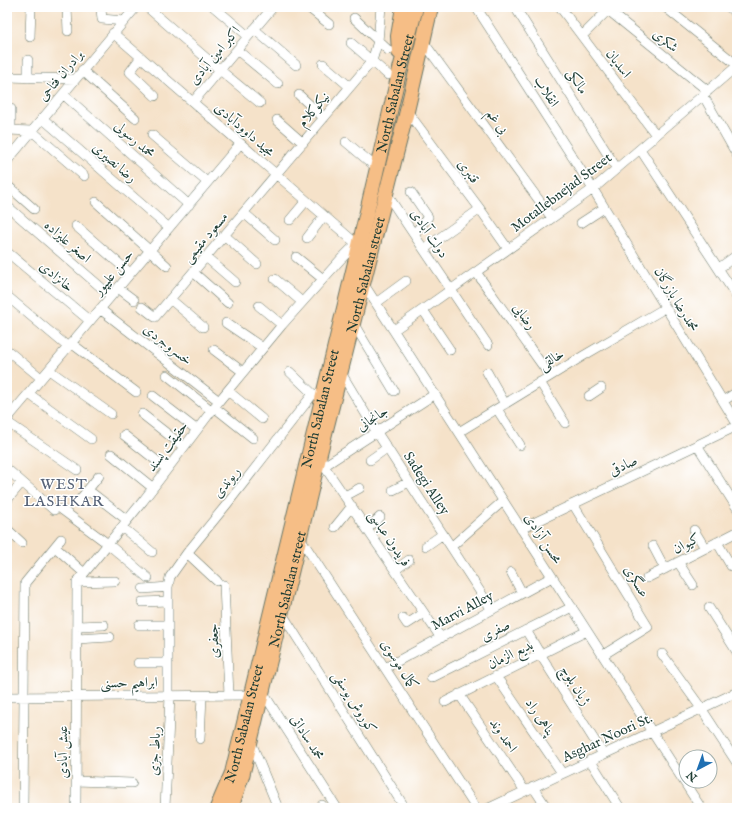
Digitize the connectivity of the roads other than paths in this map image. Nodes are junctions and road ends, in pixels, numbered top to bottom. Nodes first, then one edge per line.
1 (31, 7) edge
2 (67, 7) edge
3 (136, 7) edge
4 (147, 7) edge
5 (214, 7) edge
6 (273, 7) edge
7 (308, 7) edge
8 (381, 7) edge
9 (394, 7) edge
10 (403, 7) edge
11 (416, 7) edge
12 (431, 7) edge
13 (476, 7) edge
14 (515, 7) edge
15 (560, 7) edge
16 (664, 7) edge
17 (729, 7) edge
18 (101, 9) dead end
19 (609, 9) edge
20 (737, 14) edge
21 (354, 18) dead end
22 (124, 21) junction
23 (329, 24) dead end
24 (254, 29) junction
25 (68, 32) dead end
26 (113, 34) junction
27 (248, 36) junction
28 (398, 36) junction
29 (582, 36) junction
30 (30, 37) dead end
31 (422, 40) junction
32 (378, 41) junction
33 (351, 43) dead end
34 (237, 50) junction
35 (388, 50) dead end
36 (141, 57) junction
37 (28, 60) dead end
38 (372, 62) junction
39 (323, 64) dead end
40 (296, 65) dead end
41 (737, 65) edge
42 (82, 70) junction
43 (220, 70) junction
44 (393, 74) junction
45 (7, 78) edge
46 (28, 78) junction
47 (74, 79) junction
48 (278, 84) dead end
49 (350, 87) junction
50 (705, 93) junction
51 (62, 94) junction
52 (299, 95) dead end
53 (154, 96) dead end
54 (193, 102) junction
55 (260, 103) dead end
56 (11, 109) dead end
57 (407, 111) junction
58 (42, 118) junction
59 (135, 118) dead end
60 (324, 118) junction
61 (277, 120) dead end
62 (9, 130) edge
63 (32, 131) junction
64 (152, 135) dead end
65 (656, 136) junction
66 (303, 142) junction
67 (346, 142) dead end
68 (240, 144) junction
69 (640, 149) junction
70 (736, 152) edge
71 (7, 161) edge
72 (377, 168) junction
73 (617, 169) junction
74 (276, 174) junction
75 (84, 176) dead end
76 (207, 182) junction
77 (7, 185) edge
78 (593, 189) junction
79 (411, 192) dead end
80 (386, 193) junction
81 (306, 200) junction
82 (96, 202) dead end
83 (189, 205) junction
84 (7, 206) edge
85 (604, 208) junction
86 (34, 209) dead end
87 (480, 209) junction
88 (244, 213) junction
89 (324, 216) junction
90 (552, 218) junction
91 (290, 220) dead end
92 (581, 223) dead end
93 (76, 226) dead end
94 (169, 228) junction
95 (414, 234) junction
96 (224, 235) junction
97 (307, 238) dead end
98 (275, 240) dead end
99 (359, 246) junction
100 (424, 249) junction
101 (508, 249) junction
102 (150, 250) junction
103 (7, 252) edge
104 (737, 255) edge
105 (206, 256) junction
106 (296, 257) dead end
107 (257, 264) dead end
108 (167, 266) dead end
109 (719, 268) junction
110 (193, 272) junction
111 (476, 272) junction
112 (130, 273) junction
113 (276, 279) dead end
114 (323, 279) junction
115 (357, 280) junction
116 (406, 281) dead end
117 (235, 282) dead end
118 (118, 288) junction
119 (452, 289) junction
120 (7, 296) edge
121 (111, 296) junction
122 (737, 297) edge
123 (170, 299) junction
124 (134, 300) dead end
125 (302, 302) junction
126 (228, 303) dead end
127 (376, 303) junction
128 (259, 306) dead end
129 (142, 307) dead end
130 (100, 309) junction
131 (423, 310) junction
132 (660, 311) dead end
133 (352, 321) junction
134 (90, 322) junction
135 (226, 322) dead end
136 (282, 325) junction
137 (203, 327) dead end
138 (394, 330) junction
139 (70, 345) junction
140 (488, 346) dead end
141 (263, 348) junction
142 (7, 350) edge
143 (214, 350) dead end
144 (450, 350) dead end
145 (49, 370) junction
146 (340, 371) junction
147 (243, 372) junction
148 (290, 372) dead end
149 (487, 372) dead end
150 (167, 375) dead end
151 (550, 376) junction
152 (42, 378) junction
153 (540, 382) junction
154 (601, 388) dead end
155 (228, 391) junction
156 (394, 391) dead end
157 (136, 392) dead end
158 (737, 392) edge
159 (29, 394) junction
160 (434, 394) junction
161 (318, 395) junction
162 (153, 396) dead end
163 (589, 396) dead end
164 (723, 401) junction
165 (505, 404) junction
166 (215, 407) junction
167 (497, 409) junction
168 (111, 414) dead end
169 (142, 414) dead end
170 (8, 418) edge
171 (262, 419) dead end
172 (565, 423) dead end
173 (737, 425) edge
174 (197, 430) junction
175 (376, 431) junction
176 (459, 432) junction
177 (124, 435) dead end
178 (253, 438) dead end
179 (91, 439) dead end
180 (520, 444) dead end
181 (697, 445) junction
182 (184, 447) junction
183 (387, 448) junction
184 (111, 454) dead end
185 (322, 459) junction
186 (370, 460) dead end
187 (7, 469) edge
188 (167, 469) junction
189 (77, 470) dead end
190 (99, 476) dead end
191 (22, 482) junction
192 (409, 482) junction
193 (153, 488) junction
194 (360, 488) dead end
195 (88, 490) junction
196 (394, 490) dead end
197 (345, 496) junction
198 (7, 500) edge
199 (503, 501) junction
200 (78, 502) dead end
201 (573, 504) junction
202 (352, 506) junction
203 (737, 508) edge
204 (380, 517) dead end
205 (124, 524) junction
206 (335, 527) dead end
207 (7, 529) edge
208 (367, 529) junction
209 (521, 529) junction
210 (694, 530) dead end
211 (737, 532) edge
212 (443, 534) junction
213 (299, 536) junction
214 (61, 539) dead end
215 (717, 542) junction
216 (22, 543) dead end
217 (108, 544) junction
218 (426, 546) dead end
219 (653, 546) dead end
220 (55, 547) junction
221 (452, 547) junction
222 (705, 548) junction
223 (152, 552) dead end
224 (187, 553) junction
225 (409, 560) dead end
226 (678, 562) junction
227 (731, 566) dead end
228 (665, 569) junction
229 (395, 570) junction
230 (511, 572) dead end
231 (84, 573) junction
232 (552, 577) junction
233 (148, 578) dead end
234 (647, 578) dead end
235 (115, 581) dead end
236 (77, 582) junction
237 (693, 585) dead end
238 (168, 588) junction
239 (143, 589) dead end
240 (522, 593) junction
241 (168, 601) junction
242 (142, 602) dead end
243 (572, 607) junction
244 (709, 608) dead end
245 (492, 610) junction
246 (281, 612) junction
247 (424, 614) junction
248 (403, 618) dead end
249 (104, 625) dead end
250 (168, 625) junction
251 (77, 626) junction
252 (139, 626) dead end
253 (526, 630) junction
254 (587, 631) junction
255 (110, 637) dead end
256 (441, 638) junction
257 (77, 639) junction
258 (737, 652) edge
259 (540, 654) junction
260 (662, 654) dead end
261 (603, 655) junction
262 (138, 663) dead end
263 (168, 663) junction
264 (385, 668) junction
265 (496, 676) junction
266 (431, 678) dead end
267 (737, 692) edge
268 (459, 694) junction
269 (229, 695) junction
270 (258, 695) junction
271 (169, 696) junction
272 (202, 696) junction
273 (7, 697) edge
274 (24, 697) junction
275 (76, 697) junction
276 (445, 702) dead end
277 (702, 708) junction
278 (652, 732) junction
279 (200, 739) dead end
280 (250, 741) junction
281 (603, 754) junction
282 (590, 760) junction
283 (737, 763) edge
284 (562, 773) junction
285 (76, 781) junction
286 (132, 783) dead end
287 (533, 787) junction
288 (524, 791) junction
289 (23, 808) edge
290 (76, 808) edge
291 (165, 808) edge
292 (217, 808) edge
293 (231, 808) edge
294 (278, 808) edge
295 (337, 808) edge
296 (406, 808) edge
297 (476, 808) edge
298 (489, 808) edge
299 (547, 808) edge
300 (620, 808) edge
301 (701, 808) edge

1 - 30 street
2 - 25 street
3 - 22 street, برادران فتاحی
4 - 43 street
5 - 27 street
6 - 24 street, اکبر امین آبادی
7 - 23 street
8 - 32 street
9 - 28 main road
10 - 28 main road
11 - 44 main road, North Sabalan Street
12 - 31 main road, North Sabalan street
13 - 78 street, انقلاب
14 - 73 street, مالکی
15 - 29 street, اسدیان
16 - 41 street
17 - 20 street
18 - 22 street
19 - 29 street
19 - 50 street, شکری
21 - 32 street
22 - 26 street, برادران فتاحی
24 - 27 street, اکبر امین آبادی
24 - 40 street
26 - 36 street, مجید داوودآبادی
26 - 42 street, برادران فتاحی
27 - 34 street, اکبر امین آبادی
28 - 44 main road
29 - 65 street, اسدیان
31 - 57 main road, North Sabalan street
31 - 90 street, بی غم
32 - 35 street
32 - 38 street
33 - 38 street
34 - 43 street, اکبر امین آبادی
34 - 48 street
36 - 53 street
36 - 54 street, مجید داوودآبادی
37 - 46 street
38 - 44 street
38 - 49 street, نیکوکلام
39 - 49 street
41 - 50 street, Motallebnejad Street
42 - 47 street, برادران فتاحی
42 - 59 street
43 - 54 street, اکبر امین آبادی
43 - 55 street
44 - 72 main road, North Sabalan Street
45 - 46 street
46 - 47 street
47 - 51 street, برادران فتاحی
49 - 60 street, نیکوکلام
50 - 65 street, Motallebnejad Street
50 - 70 street
51 - 58 street, برادران فتاحی
51 - 83 street, محمد رسولی
52 - 60 street
54 - 68 street, مجید داوودآبادی
56 - 62 street
57 - 80 main road, North Sabalan street
57 - 87 street, قنبری
58 - 63 street, برادران فتاحی
58 - 94 street, رضا نصیری
60 - 66 street, نیکوکلام
61 - 66 street
62 - 63 street
63 - 71 street, برادران فتاحی
63 - 75 street
64 - 76 street
65 - 69 street, Motallebnejad Street
66 - 74 street, نیکوکلام
67 - 72 street
68 - 74 street, مجید داوودآبادی
68 - 76 street, حسن علیپور
69 - 73 street, Motallebnejad Street
69 - 109 street
72 - 99 main road, North Sabalan Street
73 - 78 street, Motallebnejad Street
74 - 81 street, مجید داوودآبادی
74 - 88 street, مسعود مقیمی
76 - 83 street, حسن علیپور
77 - 86 street
78 - 85 street, محمدرضا بازرگان
78 - 90 street, Motallebnejad Street
79 - 95 street
80 - 95 street, دولت آبادی
80 - 115 main road, North Sabalan street
81 - 89 street, مجید داوودآبادی
81 - 91 street
82 - 102 street
83 - 94 street, حسن علیپور
84 - 121 street, اصغر علیزاده
85 - 92 street
85 - 164 street, محمدرضا بازرگان
87 - 100 street
87 - 101 street, قنبری
88 - 96 street, مسعود مقیمی
88 - 98 street
89 - 97 street
89 - 99 street, مجید داوودآبادی
90 - 101 street, Motallebnejad Street
93 - 112 street
94 - 102 street, حسن علیپور
95 - 100 street, دولت آبادی
96 - 105 street, مسعود مقیمی
96 - 107 street
99 - 114 street, حقیقت پسند
99 - 115 main road, North Sabalan Street
100 - 119 street, دولت آبادی
101 - 111 street, Motallebnejad Street
102 - 108 street
102 - 112 street, حسن علیپور
103 - 134 street, خانزادی
104 - 109 street
105 - 110 street, مسعود مقیمی
105 - 117 street
106 - 114 street
109 - 122 street
110 - 123 street, مسعود مقیمی
110 - 126 street
111 - 119 street, Motallebnejad Street
111 - 151 street, رضایی
112 - 118 street, حسن علیپور
113 - 125 street
114 - 125 street, حقیقت پسند
115 - 127 street, محسن آزادی
115 - 133 main road, North Sabalan street
115 - 161 main road, North Sabalan Street
116 - 127 street
118 - 121 street, حسن علیپور
118 - 124 street
119 - 131 street, Motallebnejad Street
119 - 140 street, دولت آبادی
120 - 139 street
121 - 130 street, حسن علیپور
123 - 129 street, مسعود مقیمی
123 - 137 street
125 - 136 street, حقیقت پسند
127 - 138 street, محسن آزادی
128 - 136 street
130 - 134 street, حسن علیپور
130 - 166 street, خسروجردی
131 - 138 street, Motallebnejad Street
131 - 144 street
132 - 151 street, خالقی
133 - 146 main road, North Sabalan street
133 - 156 street
134 - 139 street, حسن علیپور
135 - 141 street
136 - 141 street, حقیقت پسند
138 - 160 street, محسن آزادی
139 - 145 street, حسن علیپور
139 - 157 street
141 - 147 street, حقیقت پسند
142 - 152 street
143 - 147 street
145 - 152 street, حسن علیپور
145 - 168 street
146 - 175 street, Sadegi Alley
146 - 185 main road, North Sabalan street
147 - 155 street, حقیقت پسند
148 - 161 street
149 - 165 street
150 - 166 street
151 - 153 street, خالقی
152 - 159 street, حسن علیپور
153 - 165 street, خالقی
153 - 172 street
154 - 163 street
155 - 166 street, حقیقت پسند
155 - 171 street
158 - 164 street
159 - 170 street, حسن علیپور
159 - 179 street
160 - 175 street, جانجانی
160 - 176 street, محسن آزادی
161 - 224 street, ریوندی
161 - 270 main road, North Sabalan Street
162 - 174 street
164 - 173 street, محمدرضا بازرگان
165 - 167 street, خالقی
166 - 174 street, حقیقت پسند
166 - 178 street
167 - 176 street, خالقی
167 - 180 street
169 - 182 street
170 - 189 street
173 - 181 street, صادقی
174 - 182 street, حقیقت پسند
175 - 183 street, Sadegi Alley
175 - 185 street, جانجانی
176 - 199 street, محسن آزادی
177 - 188 street
181 - 201 street, صادقی
181 - 203 street
182 - 188 street, حقیقت پسند
183 - 186 street
183 - 192 street, Sadegi Alley
184 - 193 street
185 - 197 street, فریدون عباسی
185 - 213 main road, North Sabalan street
187 - 191 street
188 - 193 street, حقیقت پسند
190 - 195 street
191 - 198 street
191 - 217 street
192 - 196 street
192 - 212 street, Sadegi Alley
193 - 205 street, حقیقت پسند
194 - 197 street
195 - 200 street
195 - 205 street
197 - 202 street, فریدون عباسی
199 - 209 street, محسن آزادی
199 - 221 street
201 - 209 street, صادقی
201 - 261 street, عسگری
202 - 206 street
202 - 208 street, فریدون عباسی
204 - 208 street
205 - 217 street, حقیقت پسند
205 - 223 street
207 - 216 street
208 - 229 street, فریدون عباسی
209 - 232 street, محسن آزادی
210 - 222 street
211 - 215 street, کیوان
212 - 218 street
212 - 221 street, Sadegi Alley
213 - 246 main road, North Sabalan street
213 - 264 street, کمال موسوی
214 - 220 street
215 - 222 street, کیوان
215 - 227 street
217 - 231 street, حقیقت پسند
217 - 233 street
219 - 228 street
220 - 231 street
220 - 274 street
221 - 245 street, Sadegi Alley
222 - 226 street, کیوان
224 - 238 street, ریوندی
224 - 269 street, جعفری
225 - 229 street
226 - 228 street, کیوان
226 - 237 street
228 - 234 street, کیوان
229 - 247 street, فریدون عباسی
230 - 240 street
231 - 236 street, حقیقت پسند
232 - 240 street, Marvi Alley
232 - 243 street, محسن آزادی
235 - 236 street
236 - 251 street
238 - 239 street
238 - 241 street, ریوندی
240 - 245 street, Marvi Alley
241 - 242 street
241 - 250 street, ریوندی
243 - 253 street, صفری
243 - 254 street, محسن آزادی
244 - 258 street
245 - 256 street, Marvi Alley
246 - 270 main road, North Sabalan street
246 - 296 street, کوروش یوسفی
247 - 248 street
247 - 256 street, فریدون عباسی
249 - 251 street
250 - 252 street
250 - 263 street, ریوندی
251 - 257 street
253 - 259 street, ژیان بلوچ
253 - 266 street, صفری
254 - 259 street, بدیع الزمان
254 - 261 street, محسن آزادی
255 - 257 street
256 - 264 street, Marvi Alley
257 - 275 street
259 - 265 street, بدیع الزمان
259 - 281 street, ژیان بلوچ
260 - 277 street
261 - 278 street, محسن آزادی
262 - 263 street
263 - 271 street, ریوندی
264 - 297 street, کمال موسوی
265 - 268 street, بدیع الزمان
265 - 284 street, پناهی راد
267 - 277 street, Asghar Noori St.
268 - 276 street, بدیع الزمان
268 - 288 street, احمد وند
269 - 270 street, ابراهیم حسنی
269 - 272 street, ابراهیم حسنی
270 - 280 main road, North Sabalan street
270 - 292 main road, North Sabalan Street
270 - 295 street, محمد ساداتی
271 - 272 street, ابراهیم حسنی
271 - 275 street, ابراهیم حسنی
271 - 291 street, رباط جزی
272 - 279 street
273 - 274 street, ابراهیم حسنی
274 - 275 street, ابراهیم حسنی
274 - 289 street
275 - 285 street, عیش آبادی
277 - 278 street, Asghar Noori St.
277 - 283 street
278 - 281 street, Asghar Noori St.
278 - 301 street, محسن آزادی
280 - 293 main road, North Sabalan street
280 - 294 street
281 - 282 street, Asghar Noori St.
282 - 284 street, Asghar Noori St.
282 - 300 street
284 - 287 street, Asghar Noori St.
285 - 286 street
285 - 290 street, عیش آبادی
287 - 288 street, Asghar Noori St.
287 - 299 street
288 - 298 street, Asghar Noori St.

